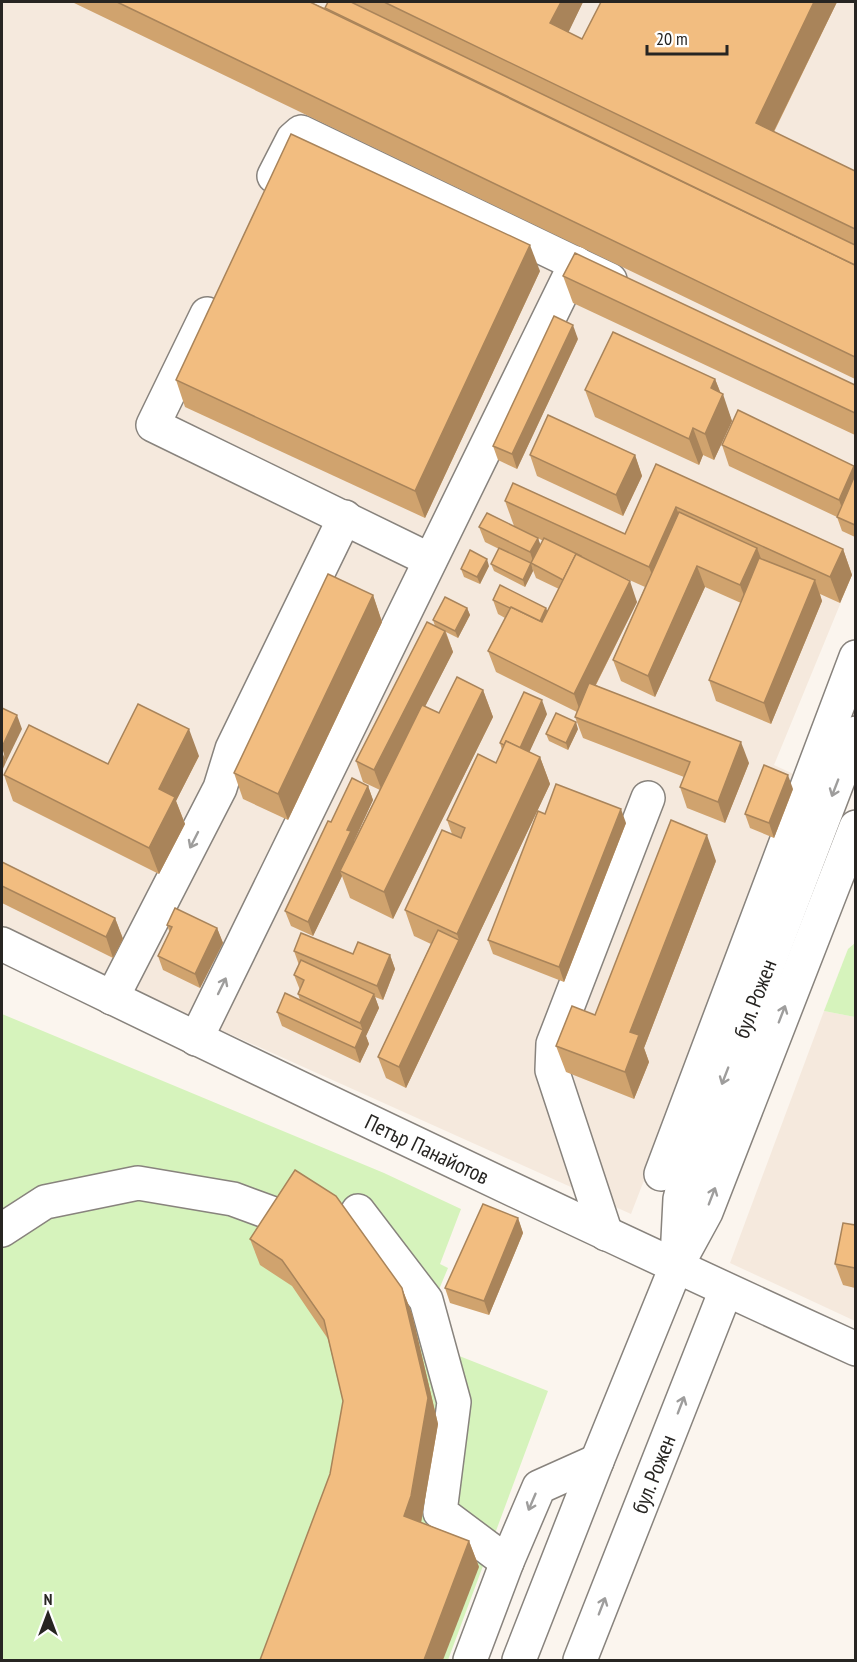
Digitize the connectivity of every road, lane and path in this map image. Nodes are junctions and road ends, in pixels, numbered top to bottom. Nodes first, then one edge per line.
1 (259, 207) edge
2 (576, 263) junction
3 (220, 288) edge
4 (640, 294) edge
5 (345, 517) junction
6 (430, 560) junction
7 (855, 657) edge
8 (855, 733) edge
9 (648, 798) dead end
10 (855, 826) edge
11 (2, 944) edge
12 (112, 998) junction
13 (196, 1039) junction
14 (661, 1173) dead end
15 (358, 1211) dead end
16 (271, 1213) edge
17 (2, 1230) edge
18 (606, 1234) junction
19 (676, 1267) junction
20 (726, 1290) junction
21 (855, 1349) edge
22 (597, 1461) junction
23 (507, 1562) junction
24 (470, 1660) edge
25 (519, 1660) edge
26 (580, 1660) edge

1 - 2 street
2 - 4 street
2 - 6 street
3 - 5 street
5 - 6 street
5 -> 12 street
13 -> 6 street
7 - 14 street, бул. Рожен
8 -> 19 street, бул. Рожен
9 - 18 street
19 -> 10 street, бул. Рожен
11 - 12 street, Петър Панайотов
12 - 13 street, Петър Панайотов
13 - 18 street, Петър Панайотов
15 - 23 street
16 - 17 street
18 - 19 street, Петър Панайотов
19 - 20 street, Петър Панайотов
19 - 22 street, бул. Рожен
20 - 21 street, Петър Панайотов
26 -> 20 street, бул. Рожен
22 -> 23 street
22 - 25 street, бул. Рожен
23 - 24 street

